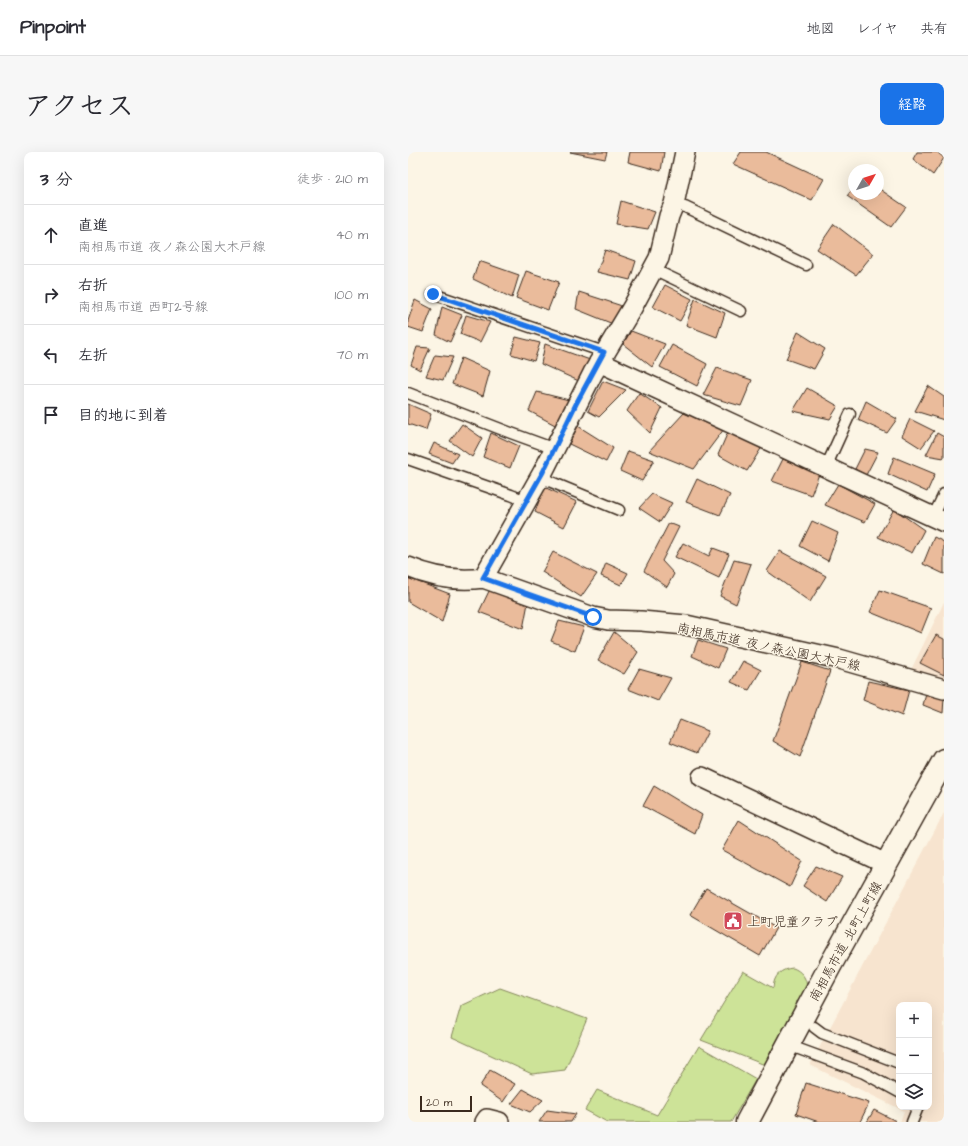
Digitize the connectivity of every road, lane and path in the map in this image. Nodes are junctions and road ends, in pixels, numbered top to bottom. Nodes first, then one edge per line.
1 (685, 152) edge
2 (674, 204) junction
3 (806, 265) dead end
4 (653, 269) junction
5 (433, 294) dead end
6 (741, 311) dead end
7 (602, 357) junction
8 (408, 393) edge
9 (850, 414) dead end
10 (555, 449) junction
11 (408, 460) edge
12 (826, 467) junction
13 (541, 476) junction
14 (944, 494) edge
15 (526, 501) junction
16 (619, 510) dead end
17 (939, 519) edge
18 (408, 567) edge
19 (483, 578) junction
20 (944, 689) edge
21 (944, 760) edge
22 (702, 777) dead end
23 (886, 864) junction
24 (814, 1027) dead end
25 (788, 1045) junction
26 (896, 1062) edge
27 (896, 1090) edge
28 (917, 1110) edge
29 (485, 1122) edge
30 (499, 1122) edge
31 (747, 1122) edge
32 (912, 1122) edge

1 - 2 street
2 - 3 lane
2 - 4 street
4 - 6 lane
4 - 7 street
5 - 7 lane
7 - 10 street
7 - 12 street
8 - 10 lane
9 - 12 lane
10 - 13 street
11 - 15 lane
12 - 17 street
13 - 15 street
13 - 16 lane
14 - 17 lane
15 - 19 street
18 - 19 street, 南相馬市道 夜ノ森公園大木戸線
19 - 20 street, 南相馬市道 夜ノ森公園大木戸線
21 - 23 street, 南相馬市道 北町上町線
22 - 23 street
23 - 25 street, 南相馬市道 北町上町線
24 - 26 lane
25 - 27 lane
25 - 31 street, 南相馬市道 北町上町線
28 - 32 lane
29 - 30 street

